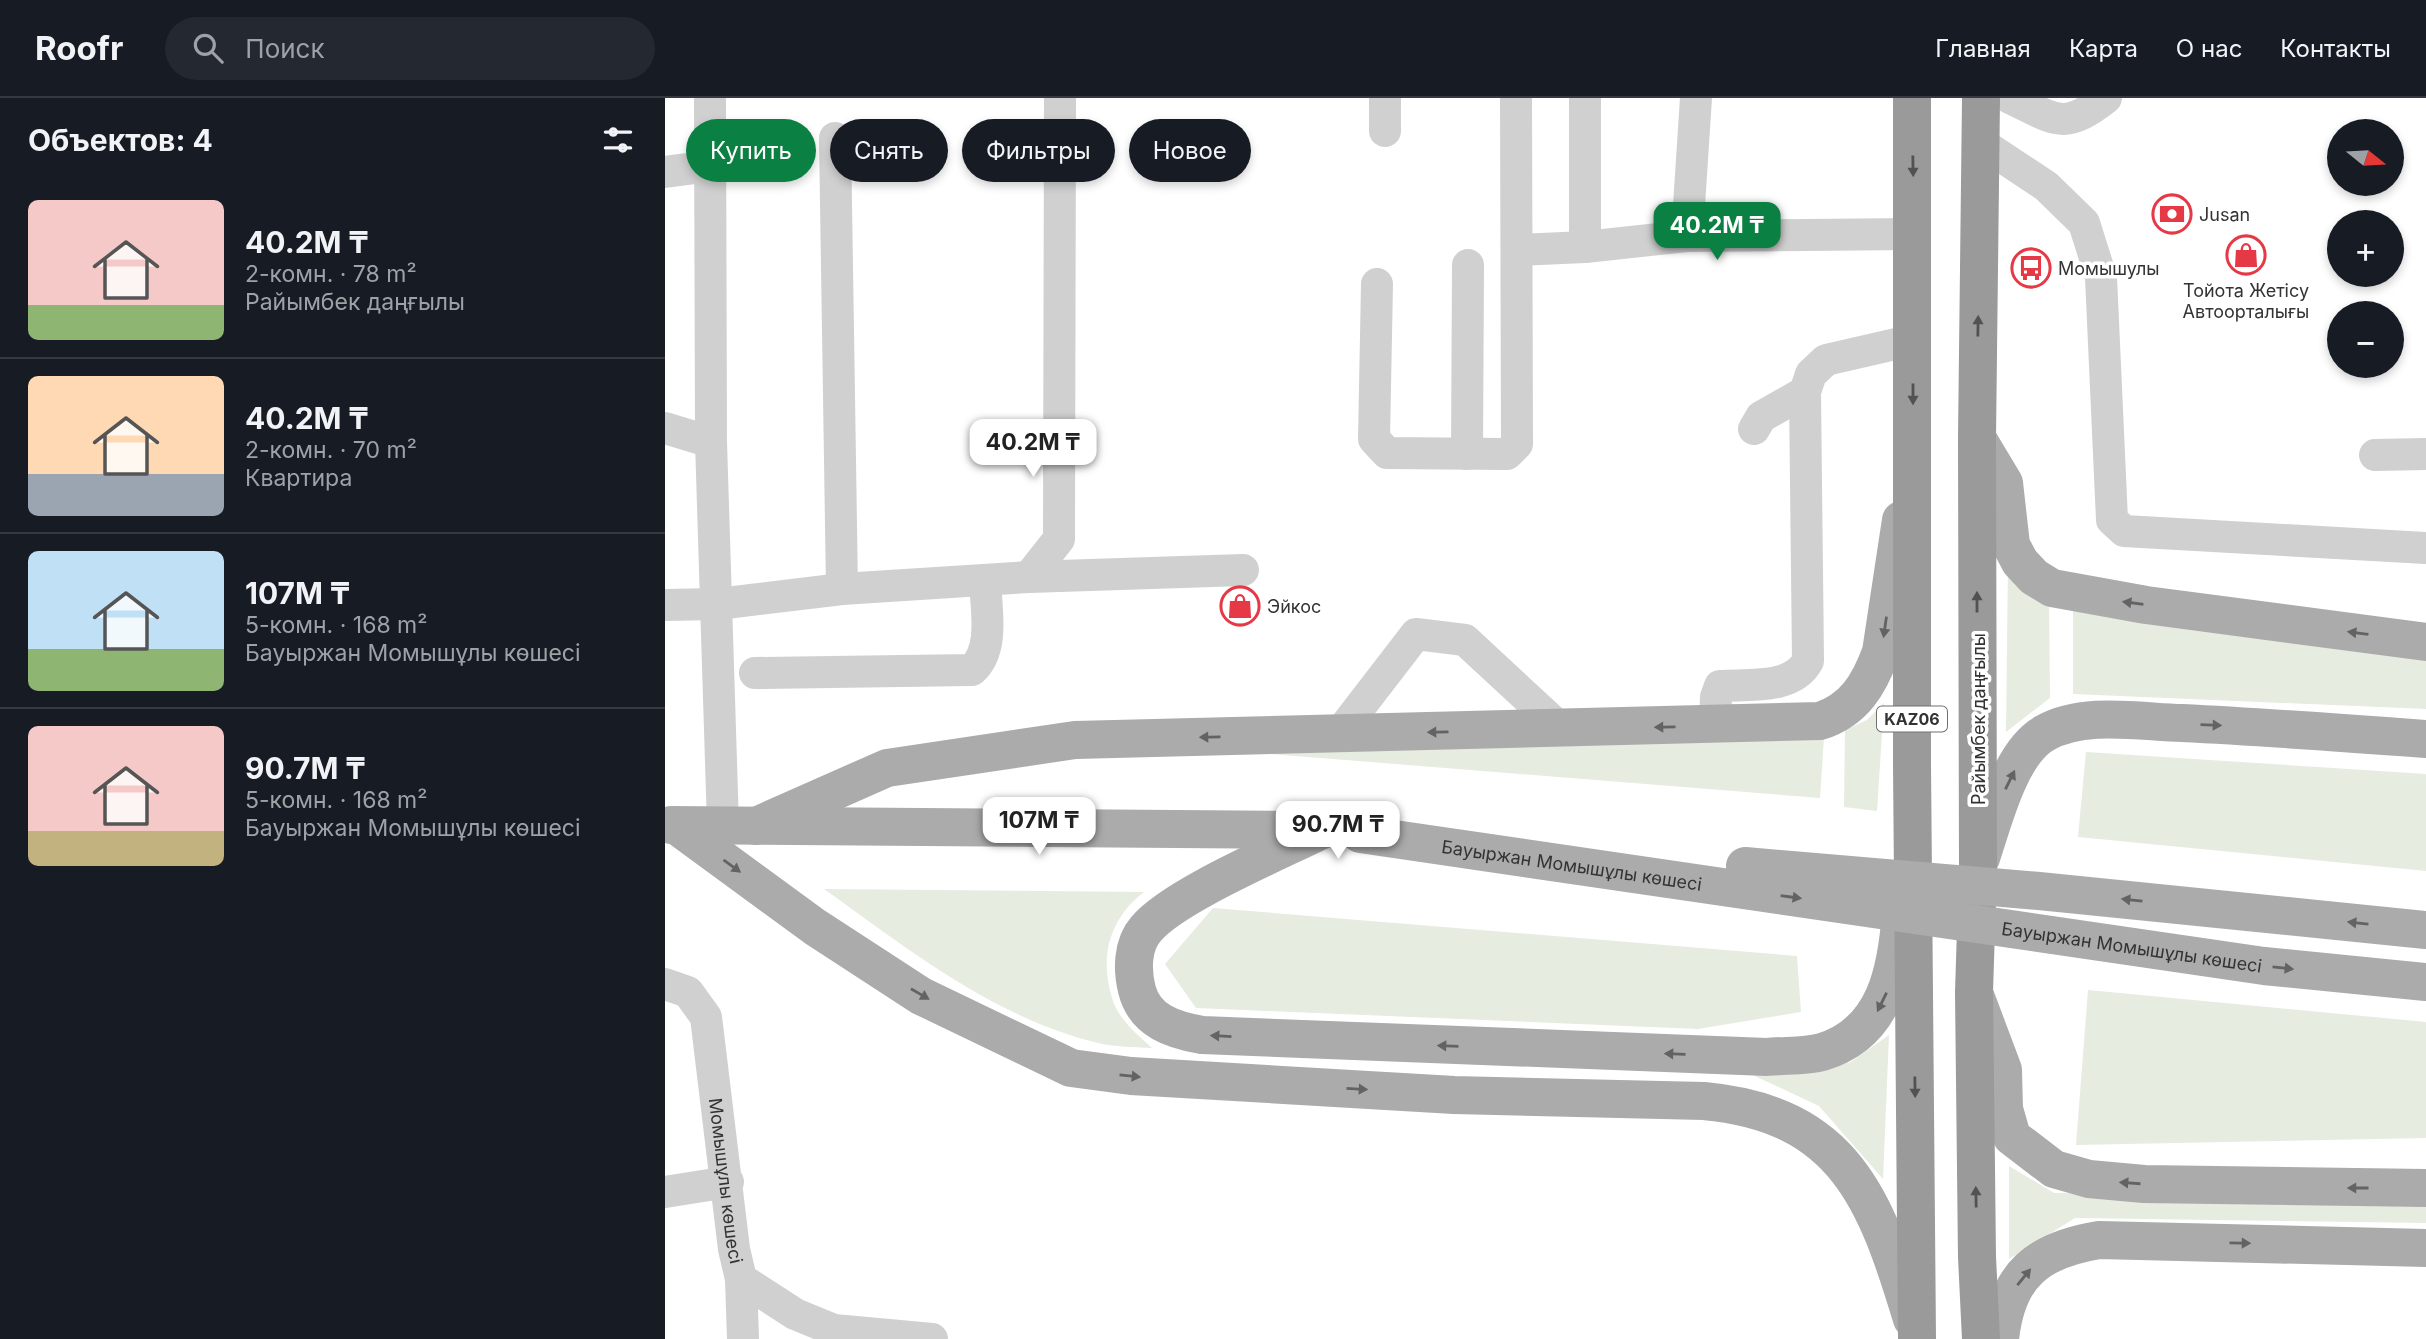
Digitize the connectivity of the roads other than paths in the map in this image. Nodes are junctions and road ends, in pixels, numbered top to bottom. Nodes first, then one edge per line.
1 (710, 98) edge
2 (1060, 98) edge
3 (1385, 98) edge
4 (1516, 98) edge
5 (1585, 98) edge
6 (1696, 98) edge
7 (1912, 98) edge
8 (1981, 98) edge
9 (2010, 98) edge
10 (2106, 98) edge
11 (710, 119) edge
12 (1385, 131) dead end
13 (1981, 143) junction
14 (686, 169) edge
15 (665, 172) edge
16 (711, 182) edge
17 (836, 182) edge
18 (1914, 234) junction
19 (1687, 236) junction
20 (1585, 247) junction
21 (1518, 250) junction
22 (1468, 265) dead end
23 (1377, 284) dead end
24 (1913, 340) junction
25 (1805, 391) junction
26 (665, 428) edge
27 (1753, 429) dead end
28 (1977, 438) junction
29 (1913, 439) junction
30 (711, 442) junction
31 (1467, 454) junction
32 (2426, 454) edge
33 (2375, 455) dead end
34 (2426, 548) edge
35 (1243, 570) dead end
36 (1029, 577) junction
37 (985, 580) junction
38 (842, 589) junction
39 (718, 604) junction
40 (665, 605) edge
41 (2426, 642) edge
42 (755, 674) dead end
43 (1715, 726) junction
44 (1562, 729) junction
45 (1339, 734) junction
46 (2426, 740) edge
47 (1912, 765) junction
48 (671, 825) edge
49 (740, 826) junction
50 (1322, 830) junction
51 (1360, 834) junction
52 (1978, 867) junction
53 (2426, 930) edge
54 (2426, 982) edge
55 (665, 984) edge
56 (1974, 992) junction
57 (728, 1182) junction
58 (2426, 1188) edge
59 (665, 1192) edge
60 (2426, 1248) edge
61 (741, 1279) junction
62 (1917, 1337) edge
63 (743, 1339) edge
64 (932, 1339) edge
65 (1981, 1339) edge
66 (2000, 1339) edge

1 - 11 street
2 - 36 street
3 - 12 street
4 - 21 street
5 - 20 street
6 - 19 street
7 -> 18 highway, KАZ06
8 - 13 highway, Райымбек даңғылы
9 - 10 street
28 -> 13 highway, Райымбек даңғылы
13 - 34 street
14 - 15 street
16 - 30 street
17 - 38 street
18 - 19 street
18 - 24 highway, KАZ06
19 - 20 street
20 - 21 street
21 - 31 street
22 - 31 street
23 - 31 street
24 - 25 street
24 -> 29 highway, KАZ06
25 - 27 street
25 - 43 street
26 - 30 street
41 -> 28 main road
52 -> 28 highway, Райымбек даңғылы
29 -> 43 main road
29 - 47 highway, KАZ06
30 - 39 street
32 - 33 street
35 - 36 street
36 - 37 street
37 - 38 street
37 - 42 street
38 - 39 street
39 - 40 street
39 - 49 street
43 -> 44 main road
44 -> 45 main road
44 - 45 street
45 -> 49 main road
52 -> 46 main road
47 -> 50 main road
47 -> 62 highway, KАZ06
48 - 49 main road
48 -> 62 main road
49 - 50 main road
50 - 51 main road
53 -> 51 main road, Бауыржан Момышұлы көшесі, bridge
51 -> 54 main road, Бауыржан Момышұлы көшесі, bridge
52 - 56 highway, Райымбек даңғылы
55 - 57 street, Момышұлы көшесі
58 -> 56 main road
65 -> 56 highway, Райымбек даңғылы
57 - 59 street
57 - 61 street, Момышұлы көшесі
66 -> 60 main road
61 - 63 street
61 - 64 street, Момышұлы көшесі

